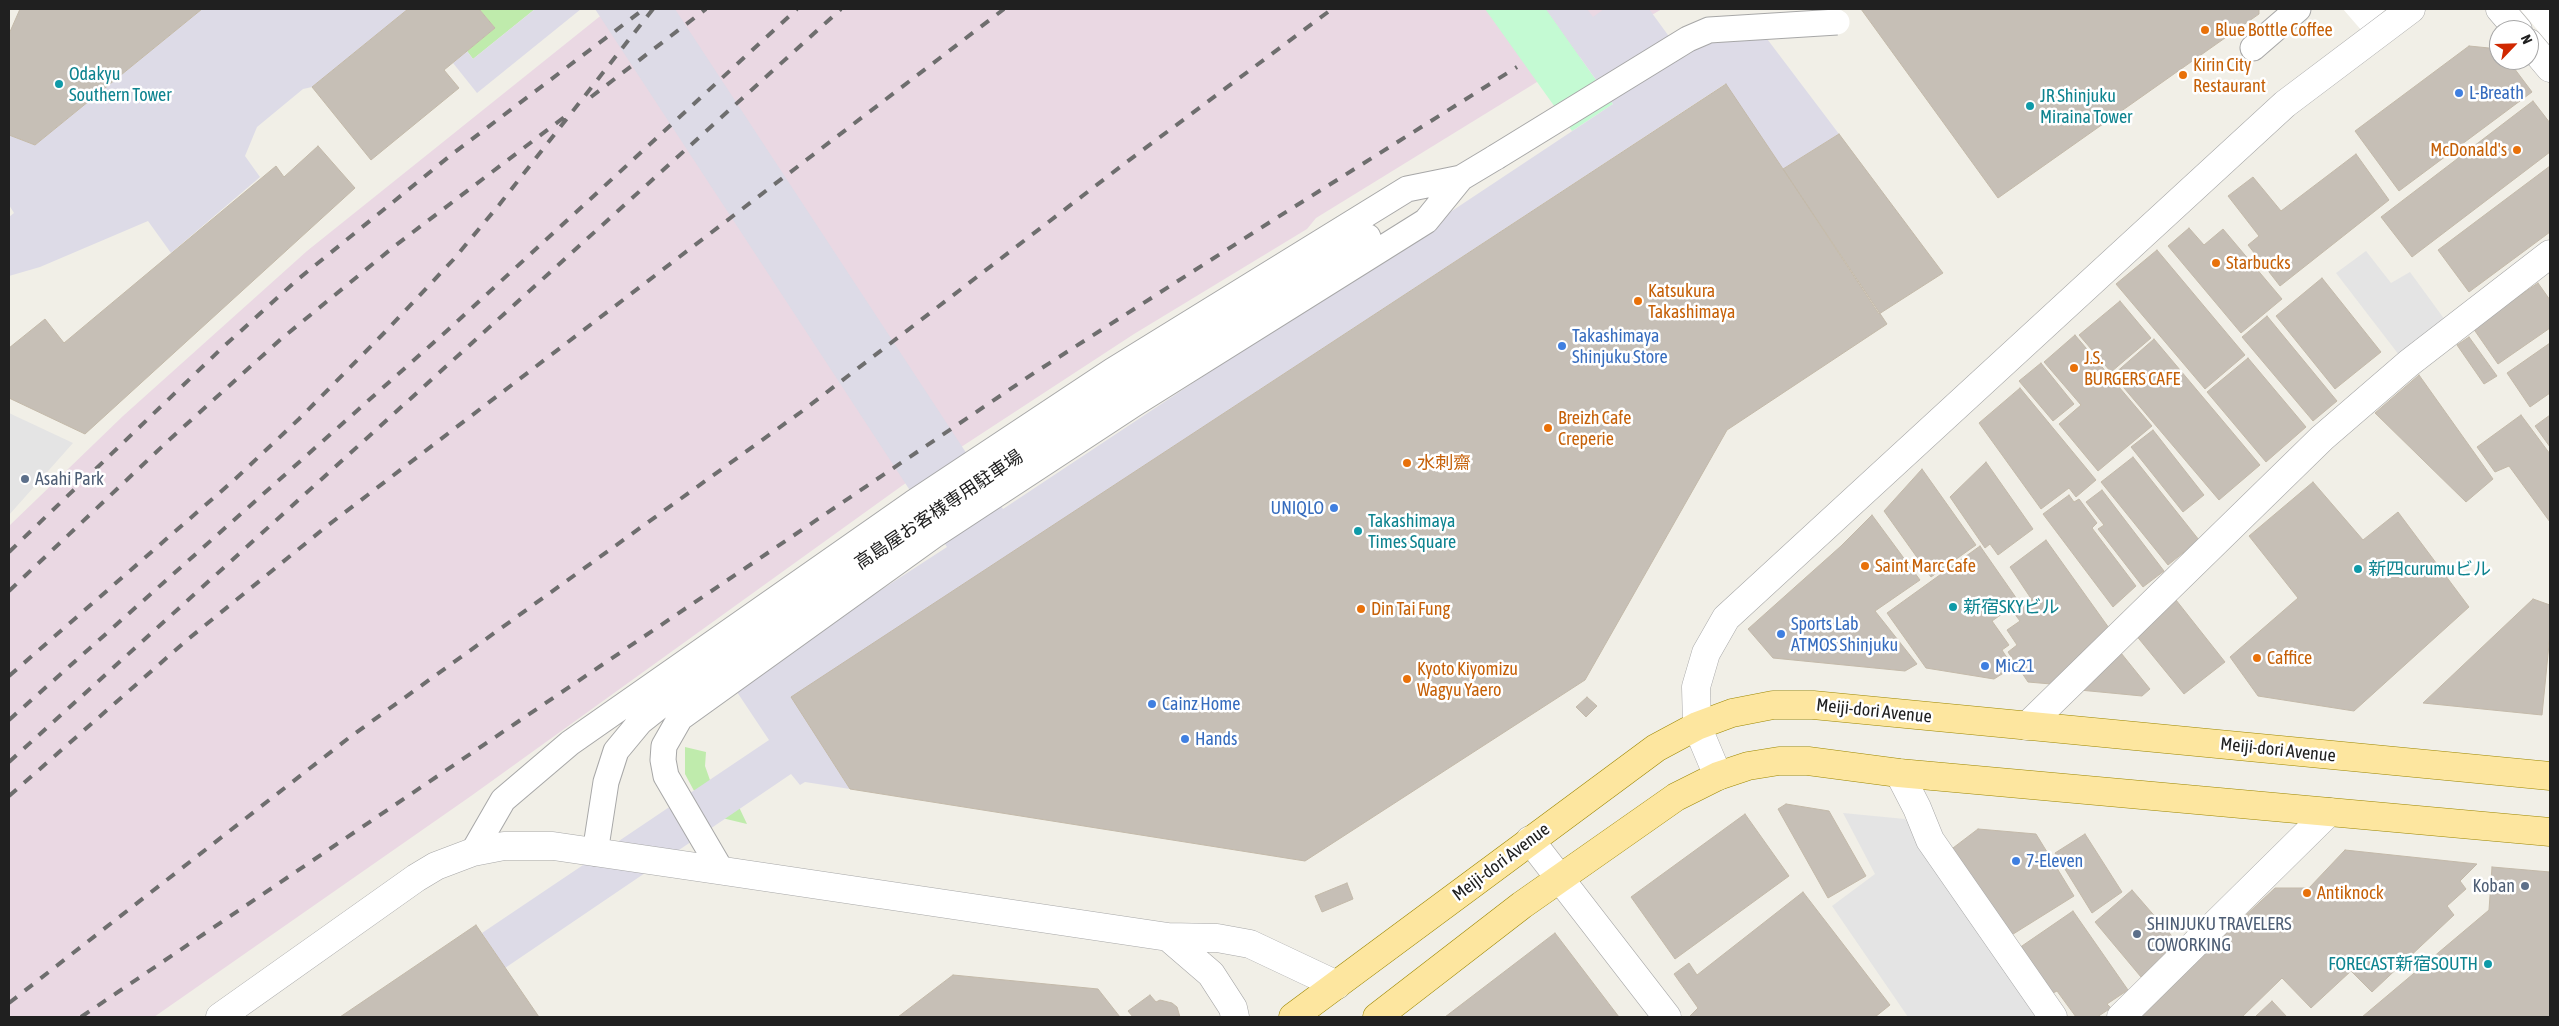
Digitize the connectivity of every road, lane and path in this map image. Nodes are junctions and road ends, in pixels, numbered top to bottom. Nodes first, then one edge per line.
1 (2298, 9) edge
2 (2411, 9) edge
3 (2500, 9) edge
4 (2509, 20) edge
5 (1837, 22) dead end
6 (2253, 48) dead end
7 (2539, 55) edge
8 (2550, 68) edge
9 (1461, 178) junction
10 (1368, 237) dead end
11 (2550, 254) edge
12 (1698, 726) junction
13 (2027, 726) junction
14 (1899, 773) junction
15 (1718, 776) junction
16 (2550, 776) edge
17 (2329, 812) junction
18 (2550, 832) edge
19 (1530, 840) junction
20 (473, 852) junction
21 (595, 853) junction
22 (721, 870) junction
23 (1560, 878) junction
24 (1168, 937) junction
25 (1337, 985) junction
26 (220, 1017) edge
27 (1235, 1017) edge
28 (1294, 1017) edge
29 (1377, 1017) edge
30 (1667, 1017) edge
31 (2054, 1017) edge
32 (2121, 1017) edge

1 - 6 lane
2 - 12 street
3 - 4 street
5 - 9 lane, bridge
7 - 8 street
9 - 20 lane
9 - 22 lane
10 - 21 lane, 高島屋お客様専用駐車場
11 - 13 street
12 - 13 main road, Meiji-dori Avenue
12 - 15 street
12 - 19 main road, Meiji-dori Avenue
13 - 16 main road, Meiji-dori Avenue
14 - 15 main road
14 - 17 main road
14 - 31 street
15 - 23 main road
17 - 18 main road
17 - 32 street
19 - 23 street
19 - 25 main road, Meiji-dori Avenue
20 - 21 street
20 - 26 street
21 - 22 street
22 - 24 street
23 - 29 main road
23 - 30 street
24 - 25 street
24 - 27 street
25 - 28 main road, Meiji-dori Avenue

